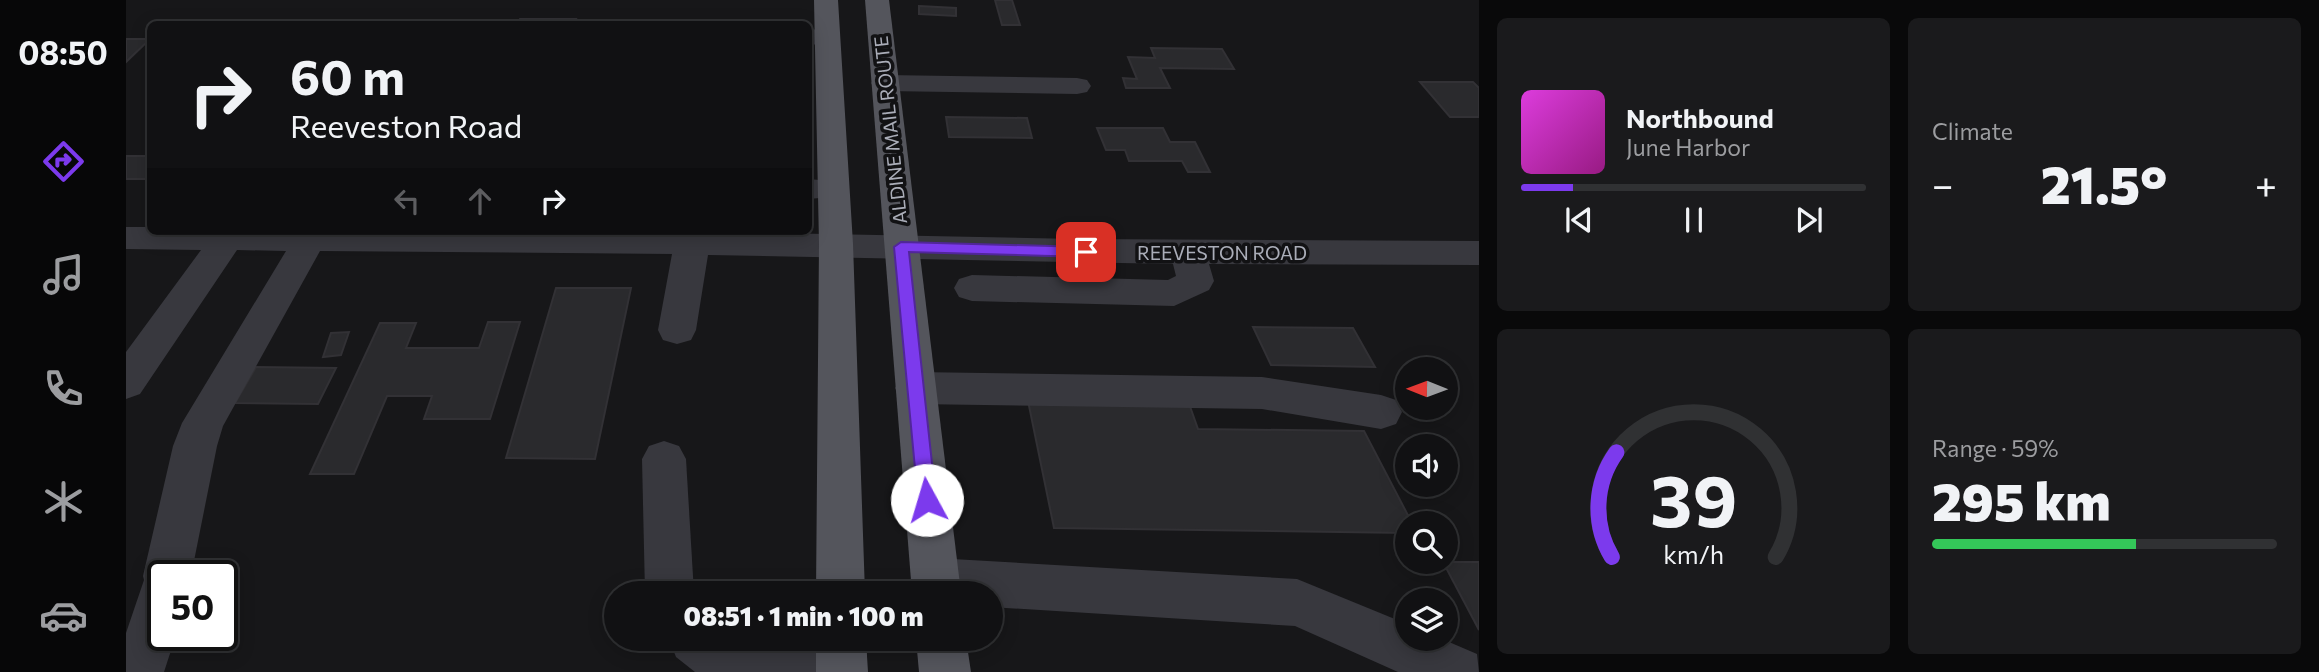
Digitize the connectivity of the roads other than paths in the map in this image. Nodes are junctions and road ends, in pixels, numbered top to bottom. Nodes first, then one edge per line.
1 (826, 0) edge
2 (877, 0) edge
3 (818, 37) edge
4 (886, 83) junction
5 (1077, 86) dead end
6 (821, 189) edge
7 (427, 236) edge
8 (126, 237) edge
9 (616, 237) edge
10 (228, 239) junction
11 (310, 239) junction
12 (692, 243) junction
13 (836, 244) junction
14 (901, 247) junction
15 (1187, 252) junction
16 (1479, 253) edge
17 (972, 288) dead end
18 (677, 330) dead end
19 (126, 383) edge
20 (915, 388) junction
21 (1381, 412) dead end
22 (664, 459) dead end
23 (170, 560) edge
24 (669, 581) edge
25 (841, 581) edge
26 (935, 581) edge
27 (1003, 590) edge
28 (147, 648) edge
29 (710, 651) edge
30 (841, 651) edge
31 (942, 651) edge
32 (136, 672) edge
33 (842, 672) edge
34 (945, 672) edge
35 (1459, 672) edge

1 - 3 main road
2 - 4 main road, ALDINE MAIL ROUTE
3 - 6 main road
4 - 5 street
4 - 14 main road, ALDINE MAIL ROUTE
6 - 13 main road
7 - 9 street, REEVESTON ROAD
7 - 11 street, REEVESTON ROAD
8 - 10 street, REEVESTON ROAD
9 - 12 street, REEVESTON ROAD
10 - 11 street, REEVESTON ROAD
10 - 19 street
11 - 23 street
12 - 13 street, REEVESTON ROAD
12 - 18 street
13 - 14 street, REEVESTON ROAD
13 - 25 main road
14 - 15 street, REEVESTON ROAD
14 - 20 main road, ALDINE MAIL ROUTE
15 - 16 street, REEVESTON ROAD
15 - 17 street
20 - 21 street
20 - 26 main road, ALDINE MAIL ROUTE
22 - 24 street
27 - 35 street
28 - 32 street
29 - 33 street
30 - 33 main road
31 - 34 main road

